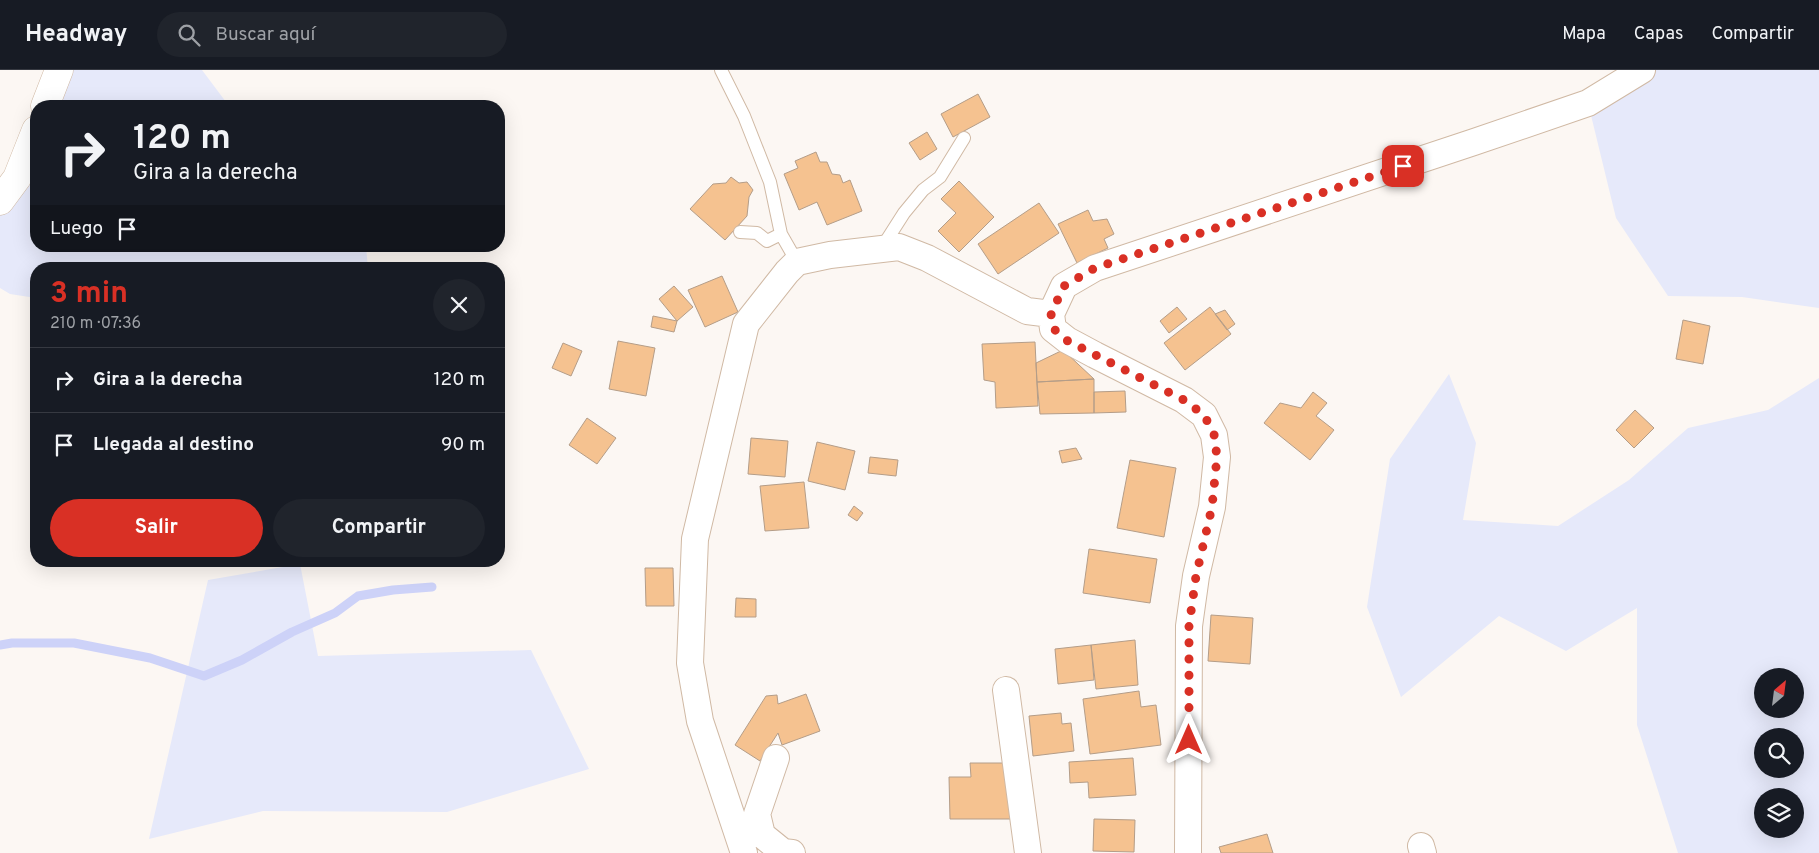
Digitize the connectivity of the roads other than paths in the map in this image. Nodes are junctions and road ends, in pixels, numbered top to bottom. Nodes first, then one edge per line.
1 (59, 70) edge
2 (721, 70) edge
3 (1642, 70) edge
4 (47, 100) edge
5 (964, 138) dead end
6 (30, 145) edge
7 (0, 201) edge
8 (740, 232) dead end
9 (781, 234) junction
10 (880, 249) junction
11 (798, 262) junction
12 (1051, 314) junction
13 (1006, 690) dead end
14 (776, 758) dead end
15 (744, 853) edge
16 (792, 853) edge
17 (1028, 853) edge
18 (1188, 853) edge

1 - 4 street
2 - 9 lane
3 - 12 street
5 - 10 lane
6 - 7 street
8 - 9 lane
9 - 11 lane
10 - 11 street
10 - 12 street
11 - 15 street
12 - 18 street
13 - 17 street
14 - 16 street

